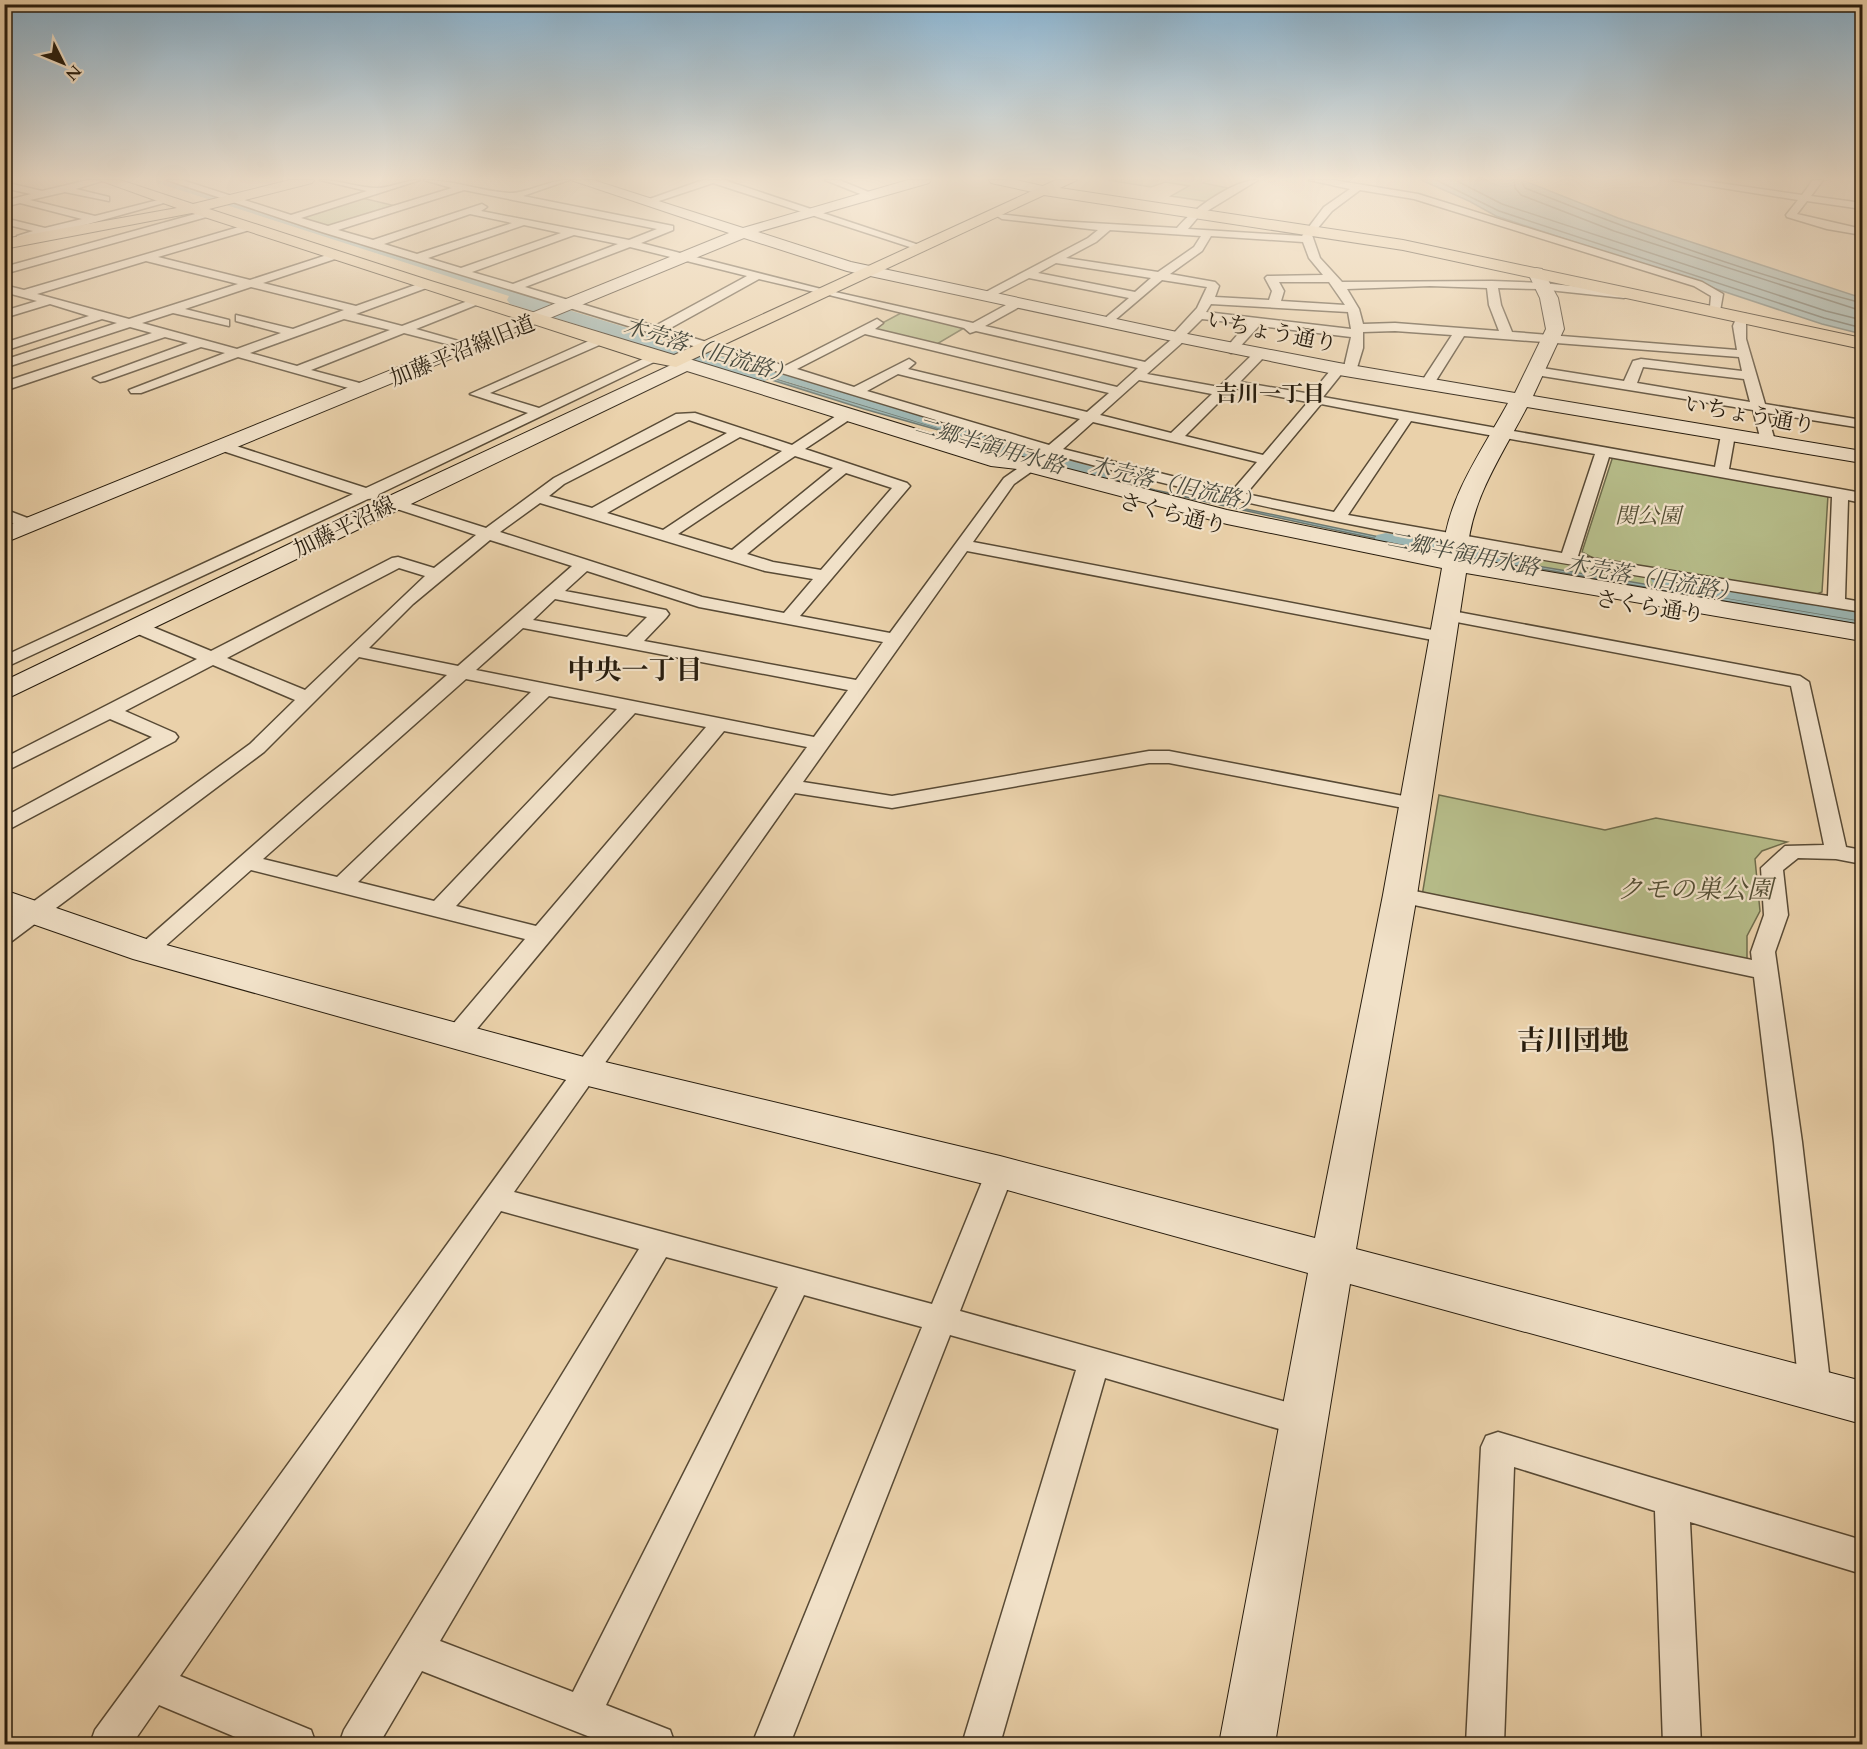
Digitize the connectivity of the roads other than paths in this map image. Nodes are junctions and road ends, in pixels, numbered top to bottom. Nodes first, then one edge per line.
1 (37, 262) edge
2 (132, 262) edge
3 (152, 262) edge
4 (317, 262) edge
5 (352, 262) edge
6 (371, 262) edge
7 (428, 262) edge
8 (489, 262) edge
9 (514, 262) edge
10 (582, 262) edge
11 (673, 262) edge
12 (703, 262) edge
13 (834, 262) edge
14 (893, 262) edge
15 (898, 262) edge
16 (1053, 262) edge
17 (1067, 262) edge
18 (1180, 262) edge
19 (1316, 262) edge
20 (1465, 262) edge
21 (1626, 262) edge
22 (4, 271) edge
23 (461, 272) junction
24 (556, 272) junction
25 (874, 272) junction
26 (1027, 274) junction
27 (757, 275) junction
28 (1160, 276) junction
29 (1335, 282) junction
30 (1540, 282) junction
31 (248, 284) junction
32 (1492, 284) junction
33 (425, 285) junction
34 (204, 286) dead end
35 (4, 288) edge
36 (513, 288) junction
37 (224, 292) junction
38 (829, 293) junction
39 (24, 294) junction
40 (986, 296) junction
41 (1138, 296) junction
42 (245, 297) dead end
43 (4, 300) edge
44 (1208, 300) junction
45 (50, 301) junction
46 (477, 301) junction
47 (1017, 303) junction
48 (571, 305) junction
49 (1274, 305) junction
50 (173, 309) junction
51 (1353, 309) junction
52 (902, 310) junction
53 (1712, 311) junction
54 (351, 312) junction
55 (310, 314) dead end
56 (4, 315) edge
57 (1201, 315) junction
58 (100, 316) junction
59 (544, 316) junction
60 (1742, 317) junction
61 (240, 318) dead end
62 (332, 319) junction
63 (1108, 322) junction
64 (1256, 322) junction
65 (129, 323) junction
66 (225, 323) dead end
67 (975, 327) junction
68 (404, 329) junction
69 (863, 330) junction
70 (656, 331) junction
71 (1359, 331) junction
72 (1460, 332) junction
73 (164, 333) junction
74 (295, 333) junction
75 (1507, 336) junction
76 (1178, 338) junction
77 (1552, 339) junction
78 (600, 340) junction
79 (200, 343) junction
80 (1863, 344) edge
81 (470, 346) junction
82 (4, 347) edge
83 (937, 347) junction
84 (709, 348) junction
85 (1231, 349) junction
86 (237, 353) junction
87 (1743, 354) junction
88 (1260, 355) junction
89 (683, 360) junction
90 (648, 362) dead end
91 (4, 365) edge
92 (1147, 366) junction
93 (298, 370) junction
94 (786, 370) junction
95 (896, 370) junction
96 (1344, 370) junction
97 (1536, 371) junction
98 (1137, 376) junction
99 (1750, 376) junction
100 (35, 377) junction
101 (100, 378) dead end
102 (1427, 384) junction
103 (1629, 386) junction
104 (4, 387) edge
105 (1226, 388) junction
106 (366, 389) junction
107 (136, 390) dead end
108 (1118, 391) junction
109 (855, 393) junction
110 (1521, 399) junction
111 (1315, 401) junction
112 (1760, 407) junction
113 (540, 412) junction
114 (847, 416) junction
115 (1407, 417) junction
116 (1088, 418) junction
117 (1863, 424) edge
118 (739, 432) junction
119 (504, 434) junction
120 (1502, 434) junction
121 (1728, 435) junction
122 (1174, 438) junction
123 (1768, 441) junction
124 (225, 447) junction
125 (794, 450) junction
126 (1603, 452) junction
127 (1863, 457) edge
128 (1267, 460) junction
129 (1038, 461) junction
130 (844, 467) junction
131 (1721, 473) junction
132 (1840, 494) junction
133 (1236, 496) junction
134 (537, 497) junction
135 (380, 498) junction
136 (1863, 498) edge
137 (4, 514) edge
138 (594, 514) junction
139 (1338, 518) junction
140 (32, 525) junction
141 (489, 533) junction
142 (666, 535) junction
143 (4, 536) edge
144 (964, 545) junction
145 (1455, 555) junction
146 (735, 556) junction
147 (1569, 558) junction
148 (584, 565) junction
149 (435, 574) junction
150 (824, 576) junction
151 (550, 593) junction
152 (1836, 603) junction
153 (1863, 607) edge
154 (788, 619) junction
155 (123, 621) junction
156 (517, 622) junction
157 (1445, 626) junction
158 (1863, 633) edge
159 (895, 639) junction
160 (1863, 643) edge
161 (632, 644) junction
162 (355, 651) junction
163 (215, 658) junction
164 (4, 663) edge
165 (461, 672) junction
166 (4, 676) edge
167 (862, 687) junction
168 (545, 689) junction
169 (4, 692) edge
170 (308, 698) junction
171 (631, 706) junction
172 (110, 712) junction
173 (719, 724) junction
174 (820, 744) junction
175 (4, 766) edge
176 (790, 786) junction
177 (1414, 804) junction
178 (4, 826) edge
179 (1836, 852) junction
180 (1863, 857) edge
181 (245, 862) junction
182 (341, 886) junction
183 (1400, 895) junction
184 (439, 910) junction
185 (14, 917) edge
186 (542, 935) junction
187 (145, 951) junction
188 (1766, 971) junction
189 (457, 1036) junction
190 (584, 1071) junction
191 (1000, 1172) junction
192 (495, 1198) junction
193 (658, 1244) junction
194 (1333, 1259) junction
195 (796, 1281) junction
196 (940, 1320) junction
197 (1094, 1361) junction
198 (1815, 1390) junction
199 (1863, 1403) edge
200 (1303, 1421) junction
201 (1672, 1499) junction
202 (1863, 1557) edge
203 (416, 1650) junction
204 (152, 1683) junction
205 (582, 1714) junction
206 (109, 1744) edge
207 (297, 1744) edge
208 (358, 1744) edge
209 (656, 1744) edge
210 (771, 1744) edge
211 (981, 1744) edge
212 (1247, 1744) edge
213 (1485, 1744) edge
214 (1682, 1744) edge

1 - 22 street
2 - 39 street
3 - 31 street
4 - 31 street
5 - 33 main road
6 - 59 main road
7 - 23 street
8 - 23 street
9 - 24 street
10 - 24 street
11 - 48 street, 加藤平沼線旧道
12 - 27 street
13 - 25 street, いちょう通り
14 - 25 main road
15 - 25 main road
16 - 26 street
17 - 28 street
18 - 28 street
19 - 29 street
20 - 30 main road
21 - 53 street
23 - 36 street
24 - 36 street
25 - 38 main road
25 - 40 street, いちょう通り
26 - 40 street
26 - 41 street
27 - 38 street
27 - 70 street
28 - 41 street
28 - 44 street
29 - 32 street
29 - 49 street
29 - 51 street
30 - 32 street
30 - 53 main road
30 - 77 street
31 - 37 street
31 - 54 street
32 - 75 street
33 - 46 main road
33 - 54 street
34 - 37 street
35 - 39 street
36 - 48 street
37 - 42 street
37 - 50 street
38 - 52 street
38 - 84 main road
39 - 43 street
39 - 45 street
40 - 47 street, いちょう通り
41 - 63 street
44 - 49 street
44 - 57 street
45 - 56 street
45 - 58 street
46 - 59 main road
46 - 68 street
47 - 63 street, いちょう通り
47 - 67 street
48 - 59 street, 加藤平沼線旧道
48 - 70 street
49 - 51 street
50 - 65 street
50 - 66 street
51 - 71 street
52 - 67 street
52 - 69 street
53 - 60 main road
54 - 62 street
54 - 68 street
55 - 62 street
57 - 64 street
57 - 76 street
58 - 65 street
58 - 82 street
59 - 78 main road
59 - 81 street, 加藤平沼線旧道
59 - 89 main road
60 - 80 main road
60 - 87 street
61 - 74 street
62 - 74 street
63 - 76 street, いちょう通り
64 - 71 street
64 - 85 street
65 - 73 street
65 - 91 street
67 - 83 street
67 - 92 street
68 - 81 street
68 - 93 street
69 - 83 street
69 - 94 street
70 - 84 street
71 - 72 street
71 - 96 street
72 - 75 street
72 - 102 street
73 - 79 street
73 - 100 street
74 - 86 street
75 - 77 street
76 - 85 street, いちょう通り
76 - 92 street
77 - 87 street
77 - 97 street
78 - 89 main road
78 - 113 street
79 - 86 street
79 - 101 street
81 - 106 street, 加藤平沼線旧道
83 - 95 street
83 - 108 street
84 - 89 main road
84 - 94 street
85 - 88 street, いちょう通り
86 - 93 street
86 - 107 street
87 - 99 street
88 - 96 street, いちょう通り
88 - 105 street
89 - 114 street, さくら通り
89 - 119 street, 加藤平沼線
89 - 135 street, 加藤平沼線
90 - 113 street
91 - 100 street
92 - 98 street
93 - 106 street
94 - 109 street
95 - 109 street
95 - 116 street
96 - 102 street, いちょう通り
96 - 111 street
97 - 103 street
97 - 110 street
98 - 105 street
98 - 108 street
99 - 103 street
99 - 112 street
100 - 104 street
102 - 110 street, いちょう通り
103 - 112 street
105 - 111 street
105 - 122 street
106 - 124 street, 加藤平沼線旧道
108 - 116 street
109 - 129 street
110 - 120 street
110 - 121 street, いちょう通り
111 - 115 street
111 - 128 street
112 - 117 street
112 - 123 street
113 - 119 street
114 - 125 street
114 - 129 street, さくら通り
115 - 120 street
115 - 139 street
116 - 122 street
116 - 129 street
118 - 125 street
118 - 134 street
118 - 138 street
119 - 135 street, 加藤平沼線
120 - 126 street
120 - 145 street
121 - 123 street, いちょう通り
121 - 131 street
122 - 128 street
123 - 127 street, いちょう通り
124 - 135 street
124 - 140 street, 加藤平沼線旧道
125 - 130 street
125 - 142 street
126 - 131 street
126 - 147 street
128 - 133 street
129 - 133 street
129 - 144 street
129 - 145 street, さくら通り
130 - 146 street
130 - 150 street
131 - 132 street
132 - 136 street
132 - 152 street
133 - 139 street
134 - 138 street
134 - 141 street
135 - 141 street
135 - 155 street, 加藤平沼線
135 - 155 street
137 - 140 street
138 - 142 street
139 - 145 street
140 - 143 street, 加藤平沼線旧道
141 - 148 street
141 - 149 street
142 - 146 street
144 - 157 street
144 - 159 street
145 - 147 street
145 - 157 street
145 - 158 street, さくら通り
145 - 160 street, さくら通り
146 - 150 street
147 - 152 street
148 - 151 street
148 - 154 street
149 - 162 street
149 - 163 street
150 - 154 street
151 - 156 street
151 - 161 street
152 - 153 street
154 - 159 street
155 - 163 street
155 - 164 street
155 - 166 street, 加藤平沼線
155 - 169 street, 加藤平沼線
156 - 161 street
156 - 165 street
157 - 177 street
157 - 179 street
159 - 167 street
161 - 167 street
162 - 165 street
162 - 170 street
163 - 170 street
163 - 172 street
165 - 168 street
165 - 181 street
167 - 174 street
168 - 171 street
168 - 182 street
170 - 185 street
171 - 173 street
171 - 184 street
172 - 175 street
172 - 178 street
173 - 174 street
173 - 186 street
174 - 176 street
176 - 177 street
176 - 190 street
177 - 183 street
179 - 180 street
179 - 188 street
181 - 182 street
181 - 187 street
182 - 184 street
183 - 188 street
183 - 194 street
184 - 186 street
185 - 187 street
186 - 189 street
187 - 189 street
188 - 198 street
189 - 190 street
190 - 191 street
190 - 192 street
191 - 194 street
191 - 196 street
192 - 193 street
192 - 204 street
193 - 195 street
193 - 203 street
194 - 198 street
194 - 200 street
195 - 196 street
195 - 205 street
196 - 197 street
196 - 210 street
197 - 200 street
197 - 211 street
198 - 199 street
200 - 212 street
201 - 202 street
201 - 213 street
201 - 214 street
203 - 205 street
203 - 208 street
204 - 206 street
204 - 207 street
205 - 209 street

